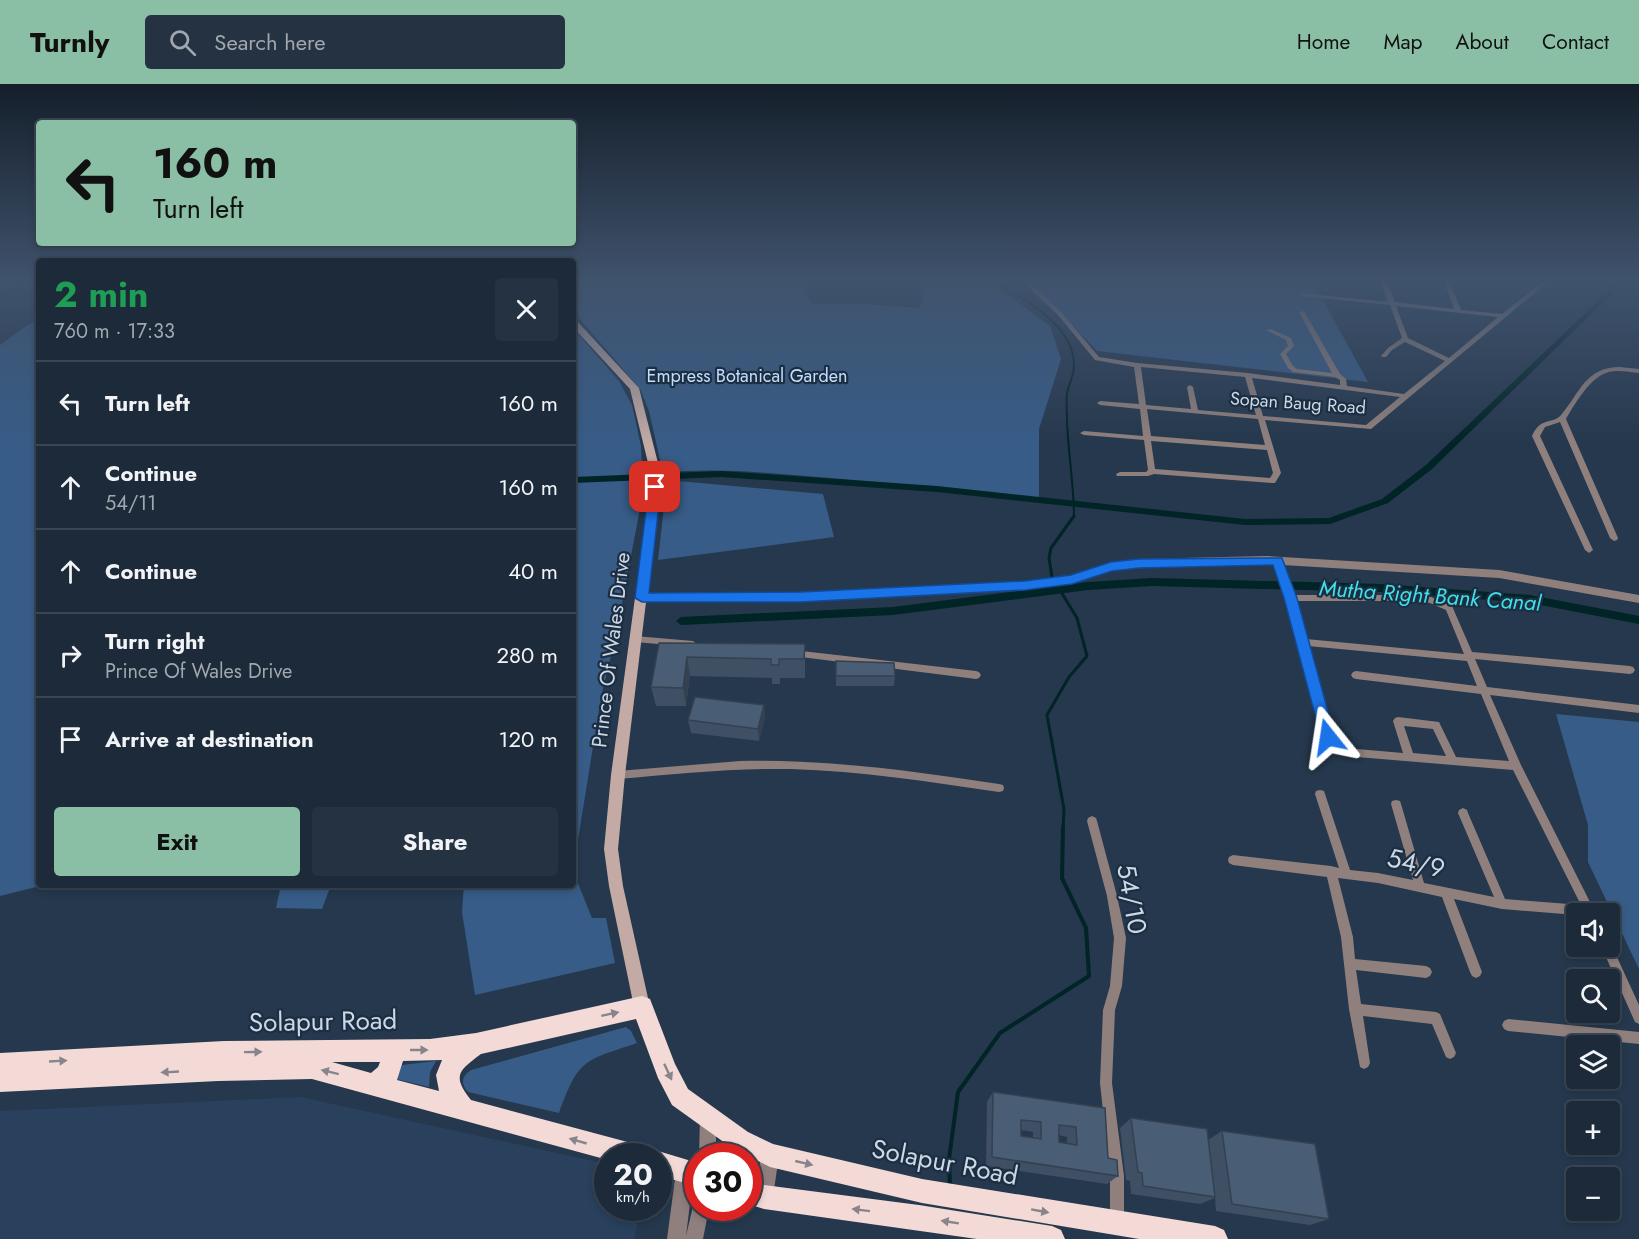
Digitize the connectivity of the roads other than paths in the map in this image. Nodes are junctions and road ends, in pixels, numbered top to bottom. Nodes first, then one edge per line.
1 (586, 336) edge
2 (1078, 336) edge
3 (1282, 336) edge
4 (1315, 336) edge
5 (1404, 336) edge
6 (1480, 336) edge
7 (1389, 339) dead end
8 (1405, 339) junction
9 (1393, 347) junction
10 (1384, 356) dead end
11 (1450, 361) junction
12 (1137, 365) junction
13 (1639, 371) edge
14 (1248, 375) junction
15 (1337, 375) junction
16 (1190, 387) dead end
17 (1344, 388) junction
18 (1404, 396) junction
19 (1100, 404) dead end
20 (1142, 406) junction
21 (1195, 411) junction
22 (1258, 416) junction
23 (1562, 419) junction
24 (1084, 434) dead end
25 (1146, 438) junction
26 (1269, 448) junction
27 (1152, 471) junction
28 (1120, 474) dead end
29 (1614, 538) dead end
30 (1589, 550) dead end
31 (1279, 565) junction
32 (1289, 596) junction
33 (642, 598) junction
34 (1639, 599) edge
35 (635, 639) junction
36 (1302, 642) junction
37 (705, 645) edge
38 (786, 653) edge
39 (1469, 656) junction
40 (1630, 670) dead end
41 (976, 675) dead end
42 (1356, 675) dead end
43 (1483, 690) junction
44 (1639, 709) edge
45 (1409, 758) junction
46 (1453, 761) junction
47 (1516, 766) junction
48 (618, 775) junction
49 (999, 788) dead end
50 (1320, 794) dead end
51 (1396, 804) dead end
52 (1463, 813) dead end
53 (1092, 821) dead end
54 (1233, 860) dead end
55 (1331, 871) junction
56 (1346, 873) junction
57 (1420, 887) junction
58 (1446, 892) junction
59 (1585, 903) edge
60 (1502, 904) junction
61 (1566, 910) edge
62 (1611, 957) edge
63 (1350, 964) junction
64 (1426, 972) dead end
65 (1476, 972) dead end
66 (642, 1007) junction
67 (1355, 1009) junction
68 (1639, 1018) edge
69 (1508, 1025) dead end
70 (1639, 1038) edge
71 (476, 1044) junction
72 (389, 1050) junction
73 (1450, 1053) dead end
74 (1364, 1063) dead end
75 (0, 1064) edge
76 (0, 1081) edge
77 (372, 1084) junction
78 (464, 1109) junction
79 (708, 1117) junction
80 (707, 1143) edge
81 (594, 1145) edge
82 (770, 1155) junction
83 (762, 1177) edge
84 (762, 1195) edge
85 (684, 1204) edge
86 (697, 1221) edge
87 (1117, 1224) junction
88 (676, 1239) edge
89 (694, 1239) edge
90 (1052, 1239) edge
91 (1215, 1239) edge

1 - 33 main road, Prince Of Wales Drive
2 - 12 street
3 - 15 street
4 - 15 street
5 - 8 street
6 - 11 street, Sopan Baug Road
7 - 9 street
8 - 9 street
8 - 11 street
9 - 10 street
11 - 18 street, Sopan Baug Road
12 - 14 street
12 - 20 street
13 - 23 street
14 - 17 street
14 - 22 street
15 - 17 street
16 - 21 street
17 - 18 street
18 - 22 street, Sopan Baug Road
19 - 20 street, Sopan Baug Road
20 - 21 street, Sopan Baug Road
20 - 25 street
21 - 22 street, Sopan Baug Road
22 - 26 street
23 - 29 street
23 - 30 street
24 - 25 street
25 - 26 street
25 - 27 street
26 - 27 street
27 - 28 street
31 - 32 street
31 - 33 street
31 - 34 street
32 - 36 street
32 - 39 street
33 - 35 main road, Prince Of Wales Drive
35 - 37 street
35 - 48 main road, Prince Of Wales Drive
36 - 39 street
36 - 45 street
38 - 41 street
39 - 40 street
39 - 43 street
42 - 43 street
43 - 44 street
43 - 47 street
45 - 46 street
45 - 46 street
46 - 47 street
47 - 59 street
48 - 49 street
48 - 66 main road, Prince Of Wales Drive
50 - 56 street
51 - 57 street
52 - 60 street
53 - 87 street, 54/10
54 - 55 street, 54/9
55 - 56 street, 54/9
55 - 63 street
56 - 57 street, 54/9
57 - 58 street, 54/9
58 - 60 street, 54/9
58 - 65 street
60 - 61 street, 54/9
62 - 68 street
63 - 64 street
63 - 67 street
71 -> 66 highway, Solapur Road
66 -> 79 highway, Solapur Road
67 - 73 street
67 - 74 street
69 - 70 street
72 -> 71 highway, Solapur Road
71 - 78 highway
75 -> 72 highway, Solapur Road
72 - 77 highway
77 -> 76 highway, Solapur Road
77 - 78 highway, Solapur Road
81 -> 78 highway, Solapur Road
79 - 80 street
79 - 82 highway, Solapur Road
82 - 83 street
82 -> 87 highway, Solapur Road
90 -> 84 highway
85 - 88 street
86 - 89 street
87 - 91 highway, Solapur Road

